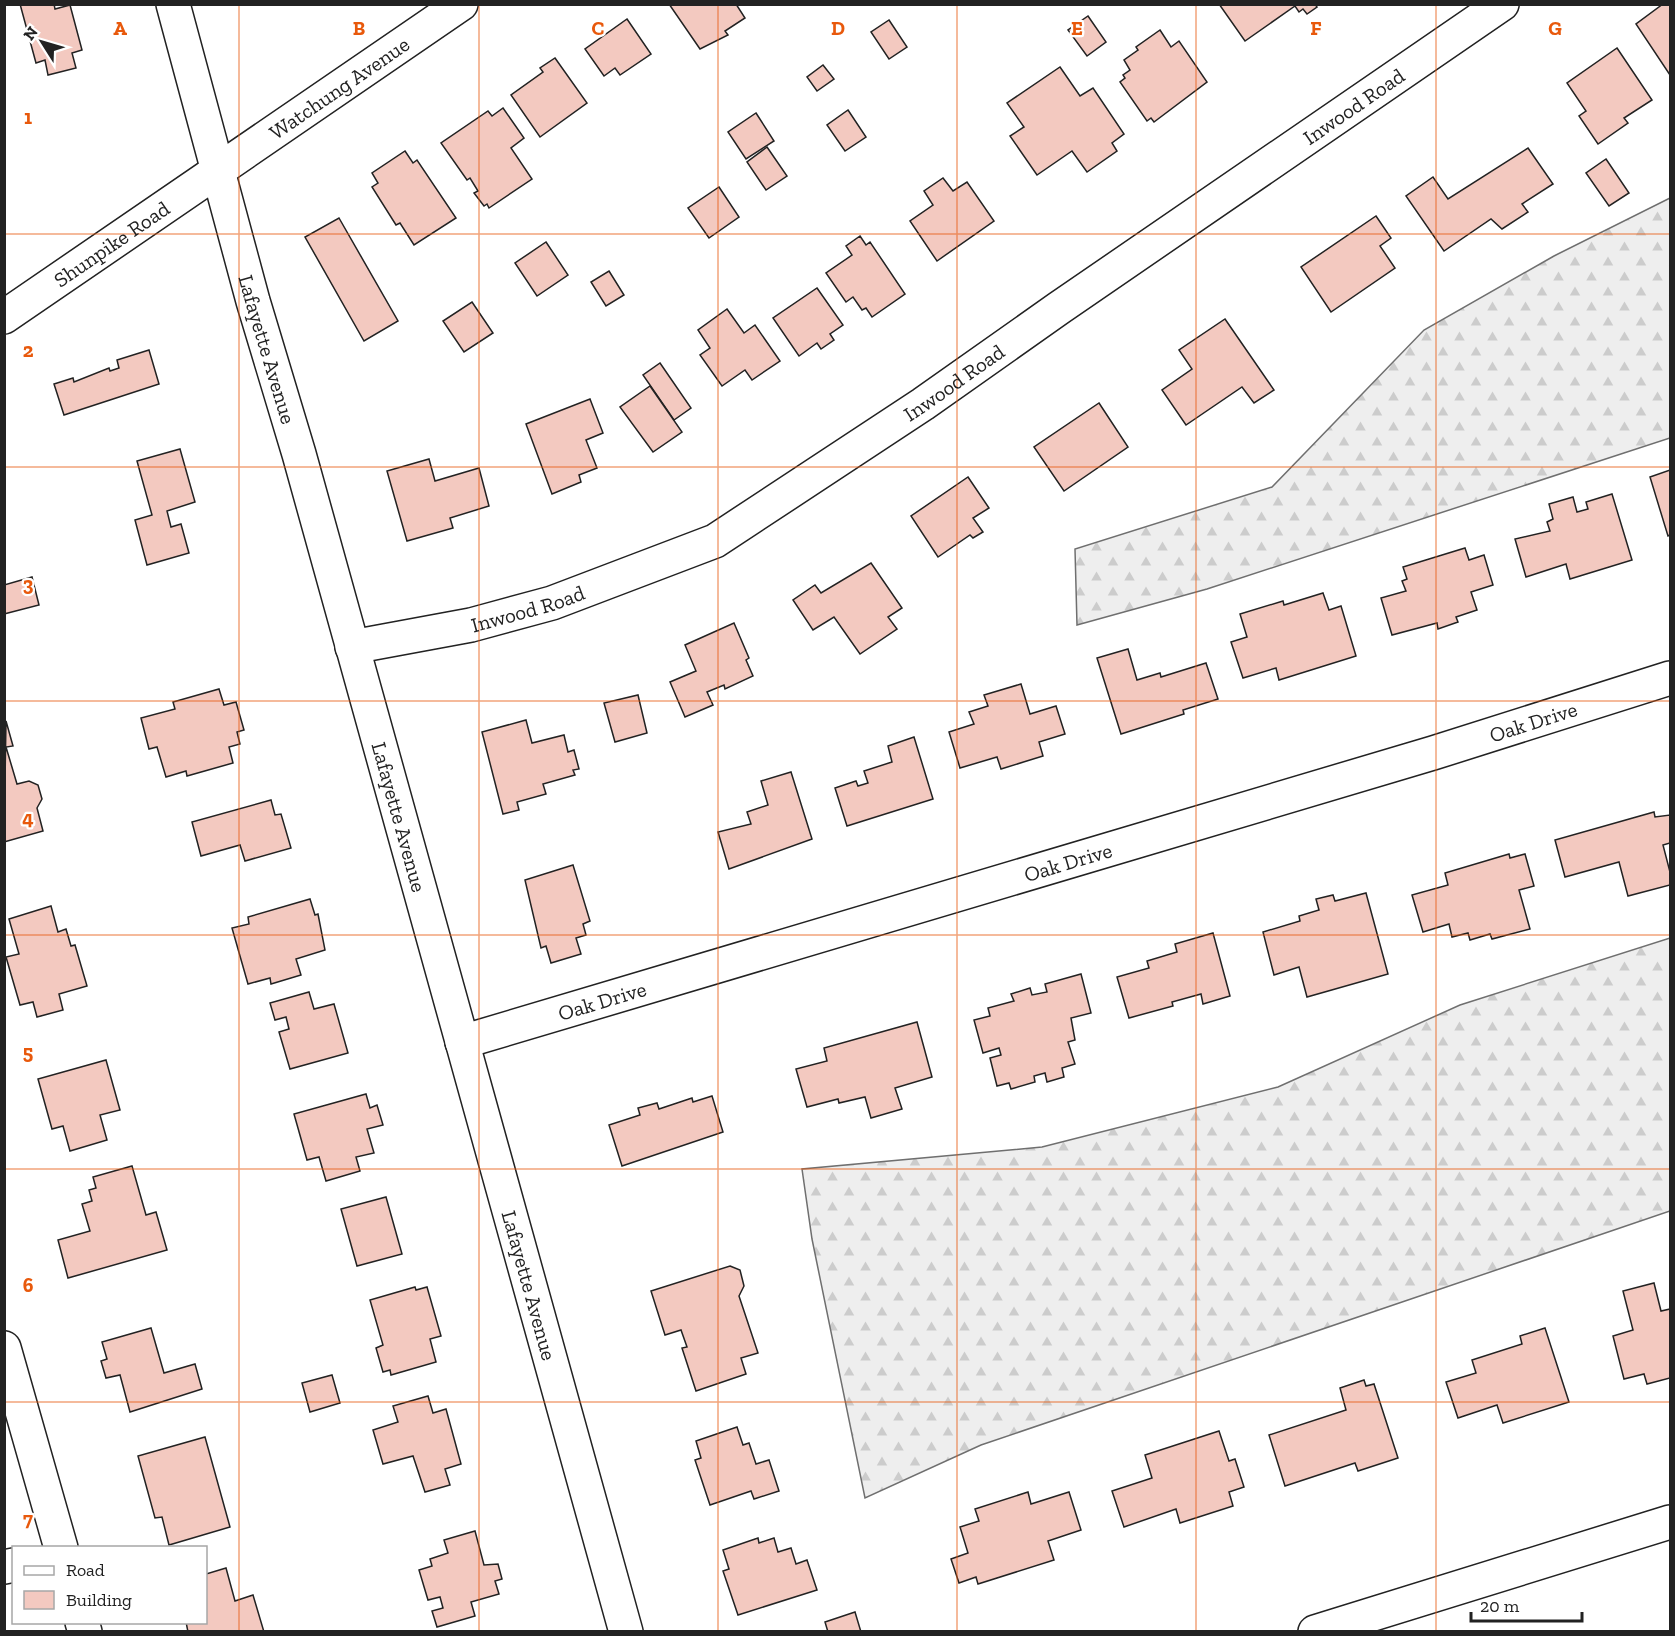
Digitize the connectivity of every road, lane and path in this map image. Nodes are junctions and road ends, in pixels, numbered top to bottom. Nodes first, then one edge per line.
1 (173, 4) edge
2 (461, 4) edge
3 (1502, 4) edge
4 (218, 171) junction
5 (4, 318) edge
6 (352, 646) junction
7 (1671, 678) edge
8 (462, 1042) junction
9 (4, 1348) edge
10 (1671, 1522) edge
11 (60, 1546) edge
12 (626, 1632) edge
13 (1315, 1632) edge

1 - 4 street, Lafayette Avenue
2 - 4 street, Watchung Avenue
3 - 6 street, Inwood Road
4 - 5 street, Shunpike Road
4 - 6 street, Lafayette Avenue
6 - 8 street, Lafayette Avenue
7 - 8 street, Oak Drive
8 - 12 street, Lafayette Avenue
9 - 11 street
10 - 13 street

